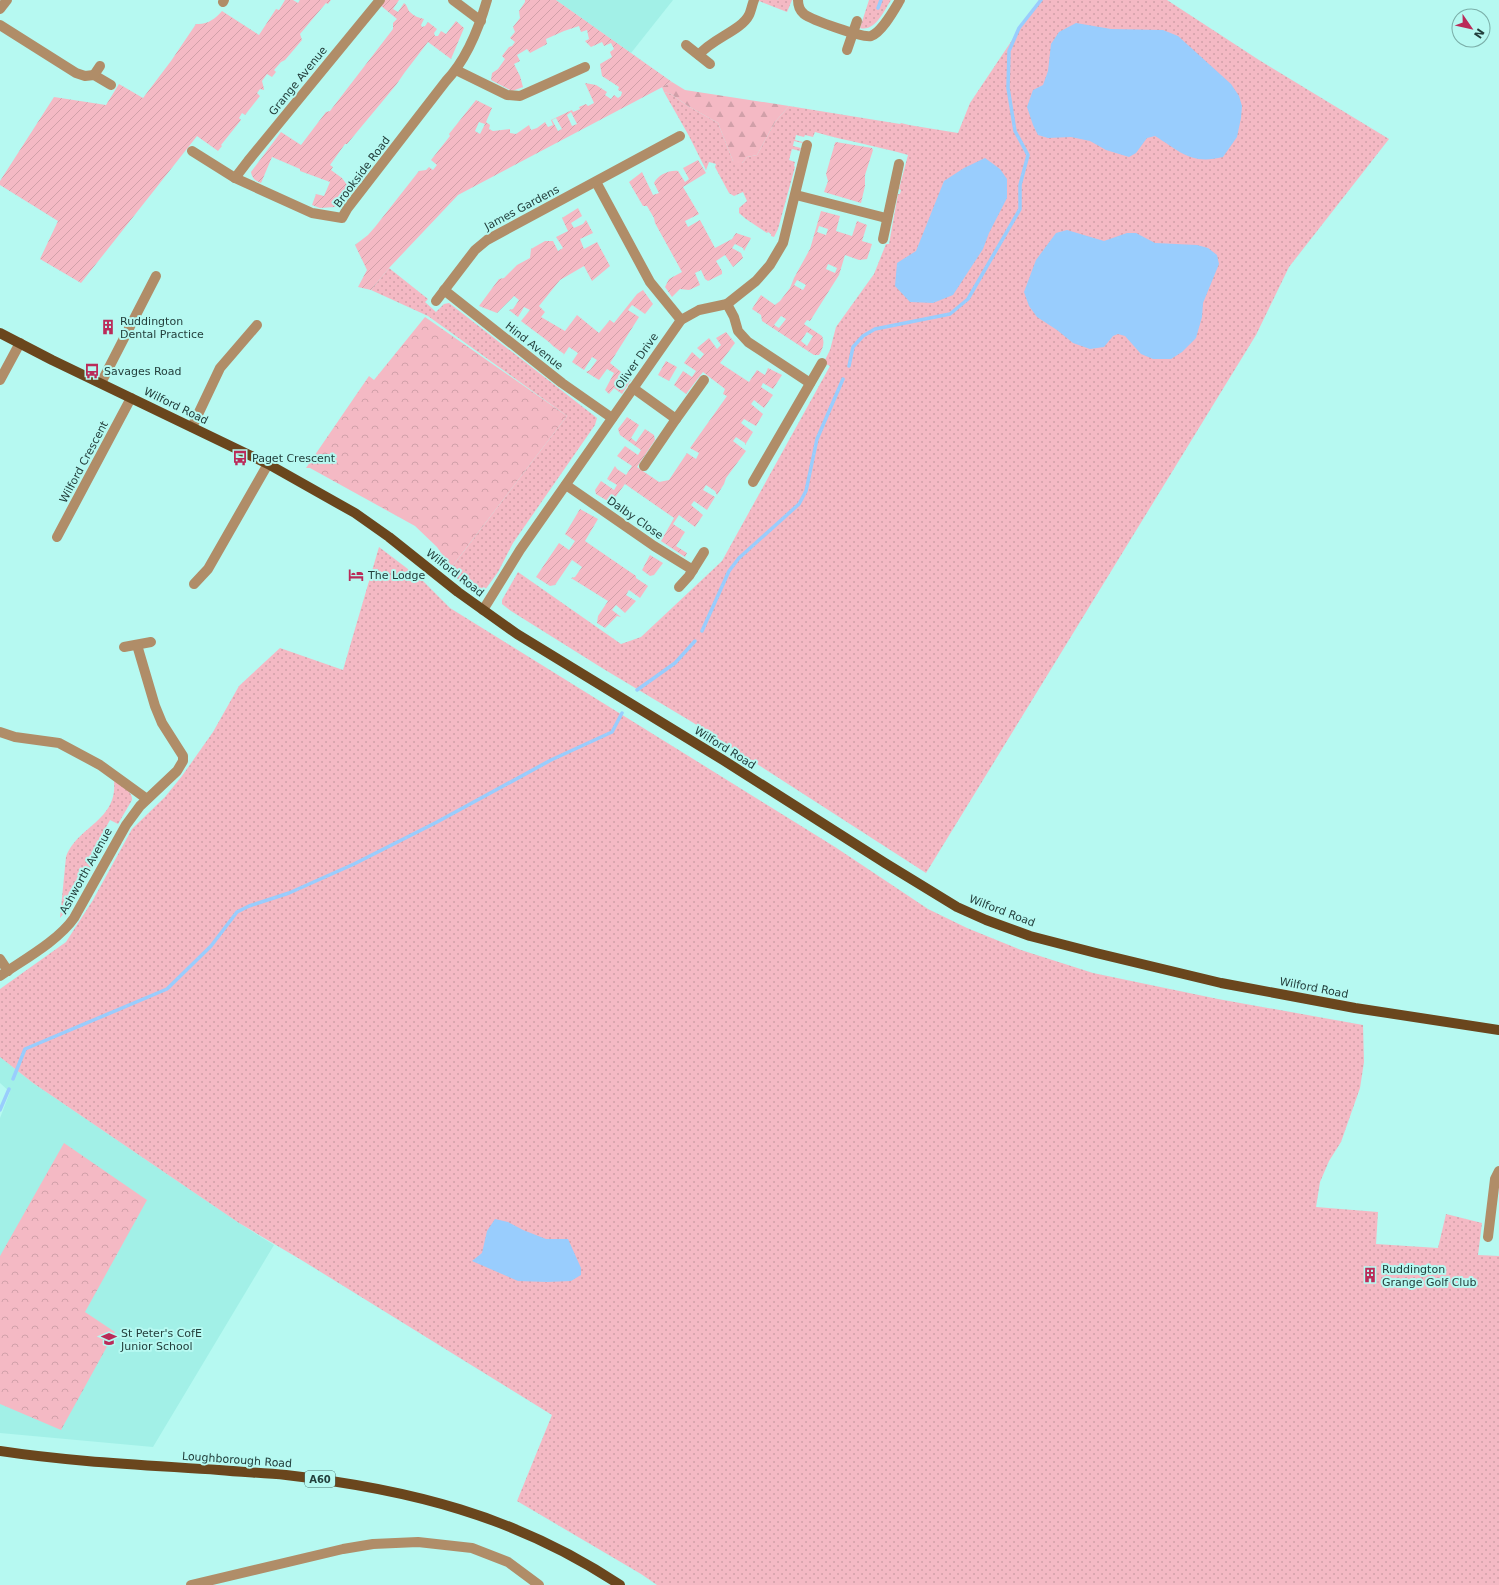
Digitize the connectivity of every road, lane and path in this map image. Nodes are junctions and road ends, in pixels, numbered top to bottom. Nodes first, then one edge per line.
1 (6, 0) edge
2 (380, 0) edge
3 (453, 0) edge
4 (487, 0) edge
5 (754, 0) edge
6 (798, 0) edge
7 (900, 0) edge
8 (0, 9) edge
9 (481, 20) junction
10 (857, 21) dead end
11 (0, 24) edge
12 (852, 33) junction
13 (686, 45) dead end
14 (847, 50) dead end
15 (699, 55) junction
16 (710, 64) dead end
17 (100, 66) dead end
18 (585, 68) dead end
19 (456, 70) junction
20 (94, 75) junction
21 (110, 85) dead end
22 (680, 136) dead end
23 (807, 145) dead end
24 (192, 151) dead end
25 (899, 164) dead end
26 (236, 178) junction
27 (596, 182) junction
28 (796, 195) junction
29 (886, 218) junction
30 (883, 239) dead end
31 (156, 276) dead end
32 (444, 290) junction
33 (436, 301) dead end
34 (727, 304) junction
35 (681, 320) junction
36 (257, 325) dead end
37 (0, 333) edge
38 (20, 343) junction
39 (822, 363) dead end
40 (0, 380) edge
41 (704, 380) dead end
42 (101, 382) junction
43 (810, 383) junction
44 (632, 388) junction
45 (131, 398) junction
46 (612, 418) junction
47 (676, 419) junction
48 (192, 427) junction
49 (268, 464) junction
50 (644, 466) dead end
51 (753, 482) dead end
52 (566, 484) junction
53 (57, 537) dead end
54 (704, 552) dead end
55 (693, 570) junction
56 (194, 584) dead end
57 (679, 587) dead end
58 (483, 610) junction
59 (151, 642) dead end
60 (137, 645) junction
61 (124, 647) dead end
62 (0, 732) edge
63 (147, 799) junction
64 (0, 959) edge
65 (4, 973) edge
66 (1499, 1030) edge
67 (1499, 1171) edge
68 (1488, 1237) dead end
69 (0, 1451) edge
70 (191, 1585) edge
71 (539, 1585) edge
72 (620, 1585) edge

1 - 8 street
2 - 26 street, Grange Avenue
3 - 9 street
4 - 9 street, Brookside Road
5 - 15 street
6 - 12 street
7 - 12 street
9 - 19 street, Brookside Road
10 - 12 street
11 - 20 street
12 - 14 street
13 - 15 street
15 - 16 street
17 - 20 street
18 - 19 street
19 - 26 street, Brookside Road
20 - 21 street
22 - 27 street, James Gardens
23 - 28 street, Oliver Drive
24 - 26 street, Brookside Road
25 - 29 street
27 - 32 street, James Gardens
27 - 35 street
28 - 29 street
28 - 34 street, Oliver Drive
29 - 30 street
31 - 42 street
32 - 33 street, James Gardens
32 - 46 street, Hind Avenue
34 - 35 street, Oliver Drive
34 - 43 street
35 - 44 street, Oliver Drive
36 - 48 street
37 - 38 main road, Wilford Road
38 - 40 street
38 - 42 main road, Wilford Road
39 - 43 street
41 - 47 street
42 - 45 main road, Wilford Road
43 - 51 street
44 - 46 street, Oliver Drive
44 - 47 street
45 - 48 main road, Wilford Road
45 - 53 street, Wilford Crescent
46 - 52 street, Oliver Drive
47 - 50 street
48 - 49 main road, Wilford Road
49 - 56 street
49 - 58 main road, Wilford Road
52 - 55 street, Dalby Close
52 - 58 street, Oliver Drive
54 - 55 street
55 - 57 street
58 - 66 main road, Wilford Road
59 - 60 street
60 - 61 street
60 - 63 street, Ashworth Avenue
62 - 63 street
63 - 65 street, Ashworth Avenue
64 - 65 street
67 - 68 street
69 - 72 main road, Loughborough Road / A60
70 - 71 street

